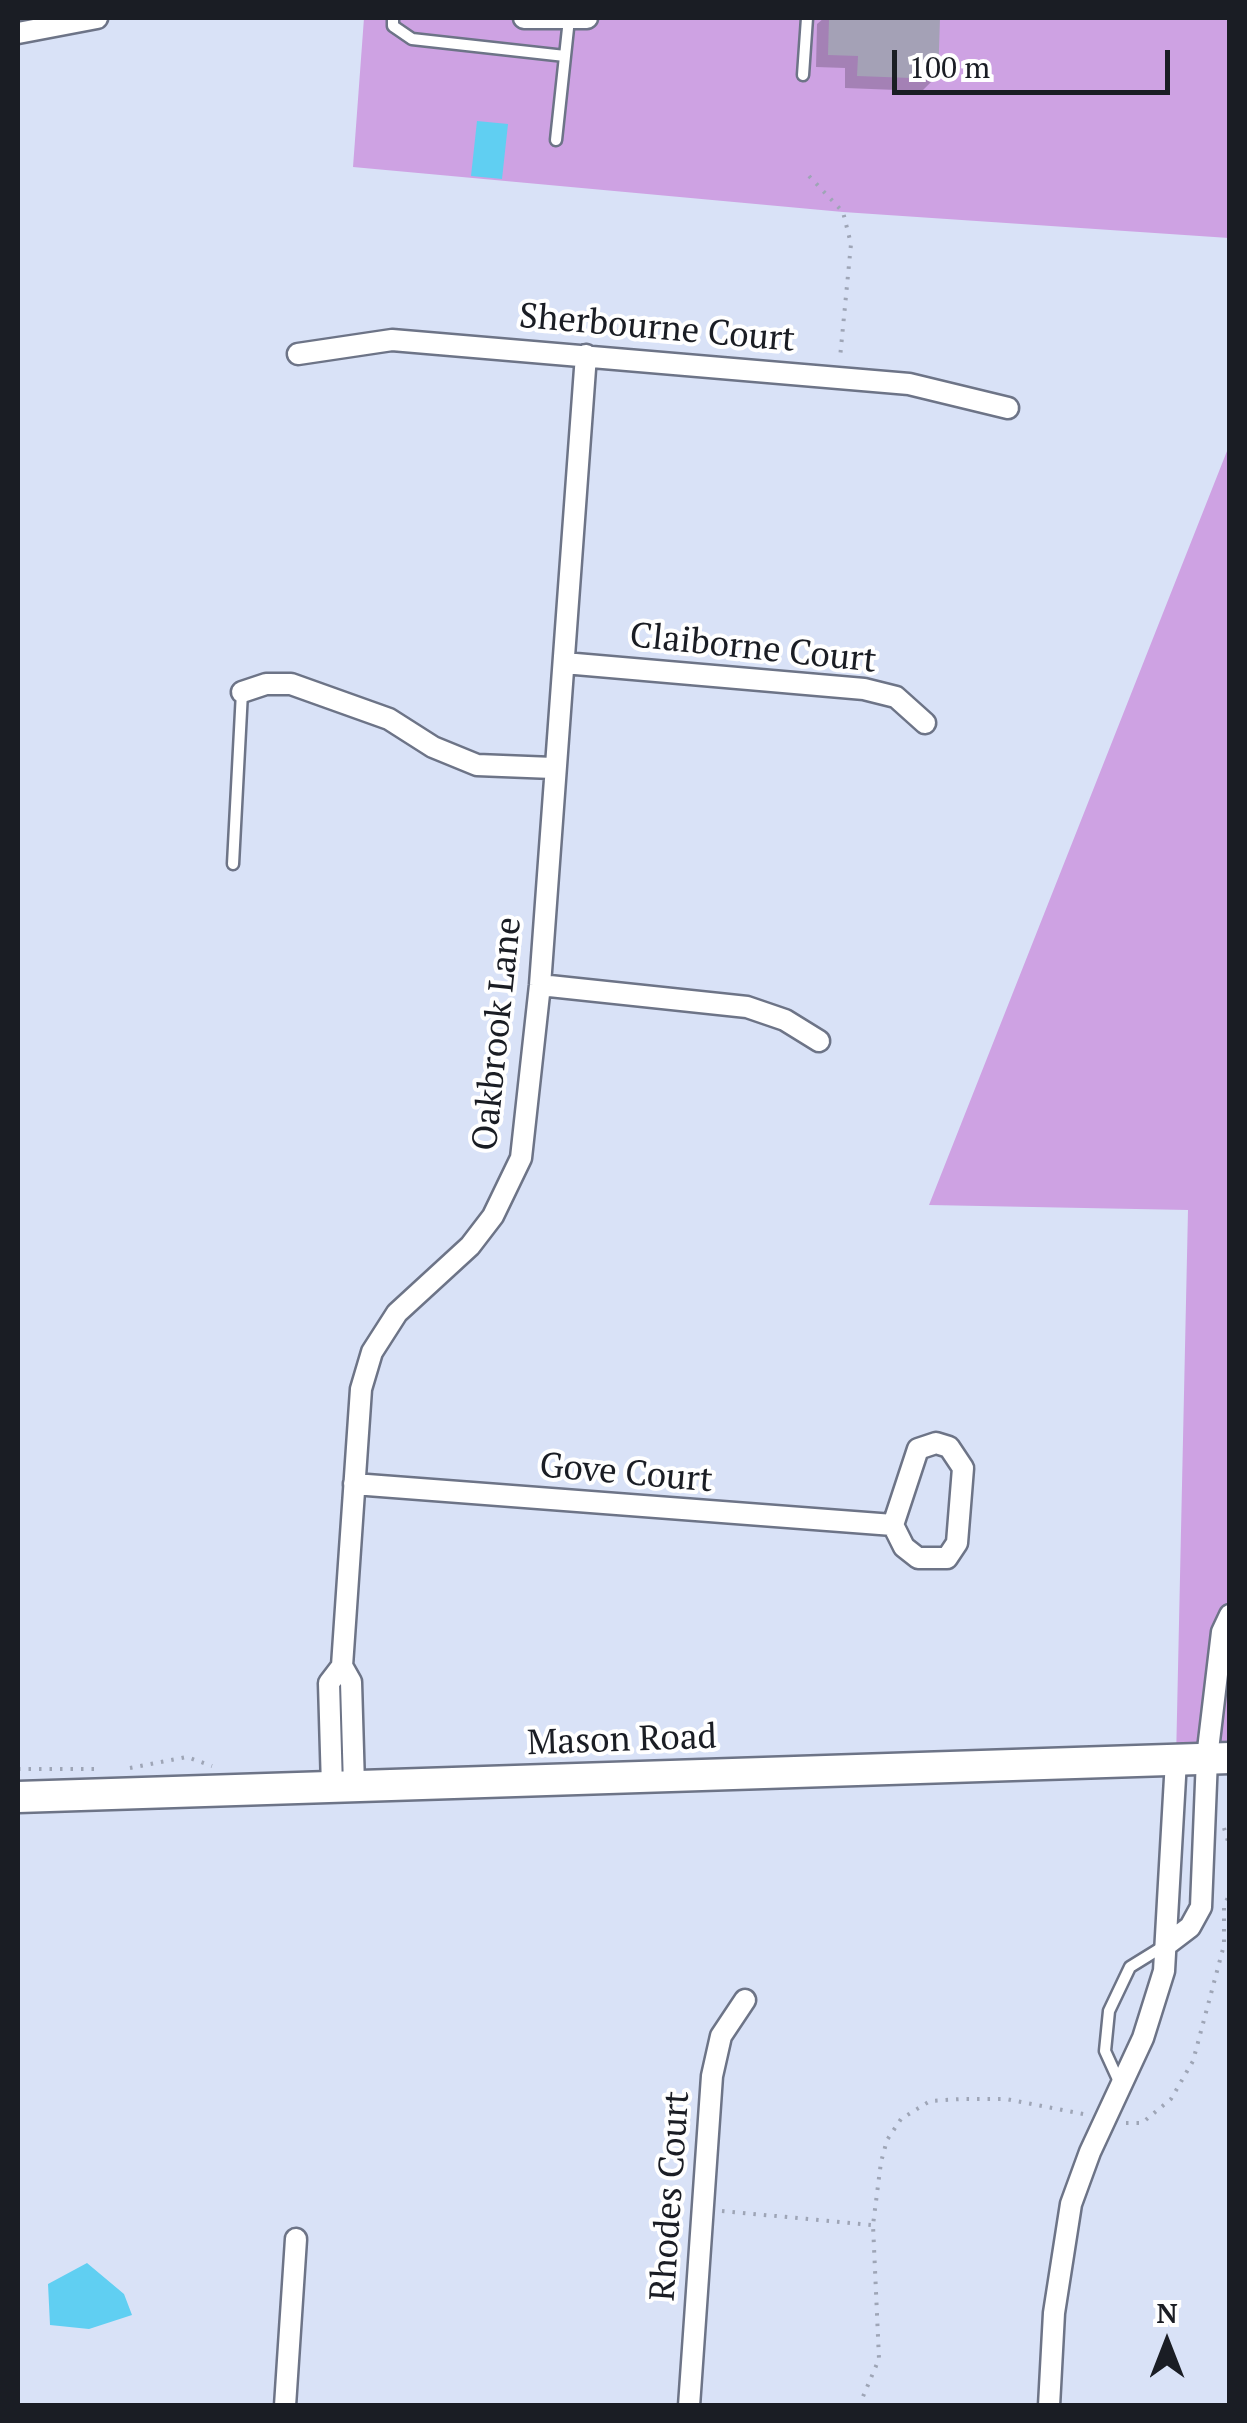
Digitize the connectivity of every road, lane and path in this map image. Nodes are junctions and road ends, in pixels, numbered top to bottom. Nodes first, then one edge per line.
1 (97, 18) edge
2 (393, 18) edge
3 (524, 18) edge
4 (578, 18) edge
5 (807, 18) edge
6 (27, 27) edge
7 (565, 56) junction
8 (803, 75) dead end
9 (556, 140) dead end
10 (809, 176) dead end
11 (298, 354) dead end
12 (586, 355) junction
13 (839, 378) junction
14 (1008, 408) dead end
15 (564, 663) junction
16 (242, 692) joint
17 (925, 723) dead end
18 (553, 768) junction
19 (233, 864) dead end
20 (540, 985) junction
21 (819, 1041) dead end
22 (354, 1484) junction
23 (893, 1525) junction
24 (1230, 1615) edge
25 (1218, 1758) edge
26 (1176, 1760) junction
27 (343, 1787) junction
28 (18, 1798) edge
29 (1230, 1893) edge
30 (1169, 1943) junction
31 (745, 2000) dead end
32 (1121, 2086) junction
33 (1104, 2121) junction
34 (703, 2209) junction
35 (872, 2226) junction
36 (296, 2239) dead end
37 (285, 2406) edge
38 (689, 2406) edge
39 (859, 2406) edge
40 (1049, 2406) edge

1 - 6 street
2 - 7 lane
3 - 4 street
4 - 7 lane
5 - 8 lane
7 - 9 lane
10 - 13 path
11 - 12 street, Sherbourne Court
12 - 13 street, Sherbourne Court
12 - 15 street, Oakbrook Lane
13 - 14 street, Sherbourne Court
15 - 17 street, Claiborne Court
15 - 18 street, Oakbrook Lane
16 - 18 street
16 - 19 lane
18 - 20 street, Oakbrook Lane
20 - 21 street
20 - 22 street, Oakbrook Lane
22 - 23 street, Gove Court
22 - 27 street, Oakbrook Lane
23 - 23 street
24 - 25 street
25 - 26 main road, Mason Road
25 - 30 street
26 - 27 main road, Mason Road
26 - 30 street
27 - 28 main road, Mason Road
29 - 33 path
30 - 32 street
30 - 32 lane
31 - 34 street, Rhodes Court
32 - 33 street
33 - 35 path
33 - 40 street
34 - 35 path
34 - 38 street, Rhodes Court
35 - 39 path
36 - 37 street

